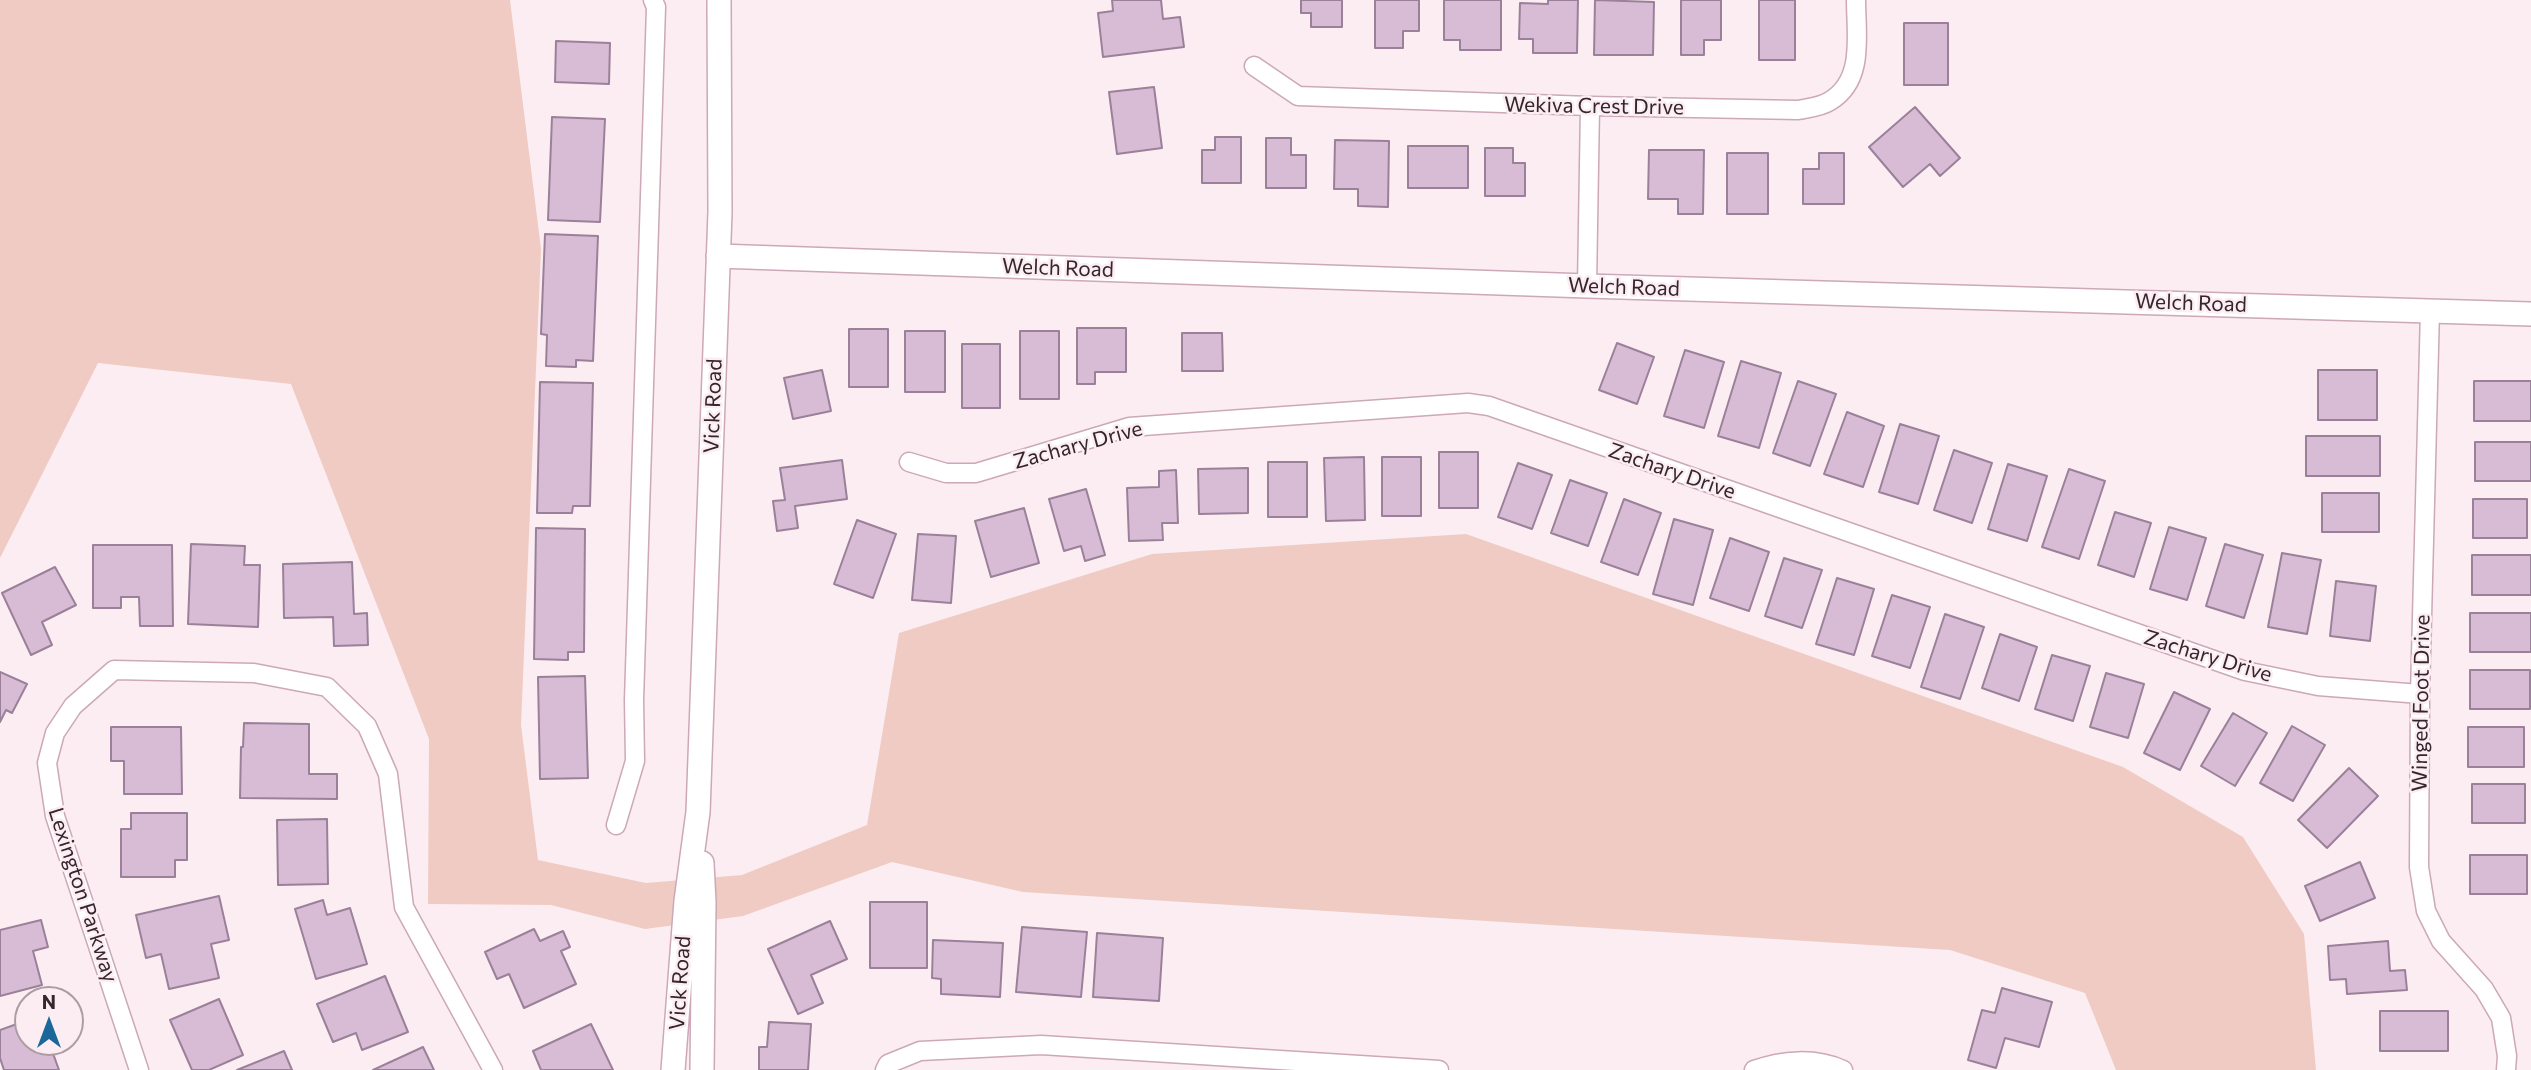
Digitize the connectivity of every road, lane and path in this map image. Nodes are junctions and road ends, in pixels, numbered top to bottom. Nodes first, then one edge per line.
1 (653, 0) edge
2 (719, 0) edge
3 (1856, 0) edge
4 (1254, 66) dead end
5 (1590, 106) junction
6 (718, 256) junction
7 (1587, 286) junction
8 (2430, 310) junction
9 (2531, 314) edge
10 (909, 462) dead end
11 (2420, 694) junction
12 (698, 812) junction
13 (616, 825) dead end
14 (1166, 1061) edge
15 (1218, 1063) edge
16 (139, 1070) edge
17 (493, 1070) edge
18 (673, 1070) edge
19 (702, 1070) edge
20 (885, 1070) edge
21 (1439, 1070) edge
22 (1754, 1070) edge
23 (1843, 1070) edge
24 (2506, 1070) edge

1 - 13 street
2 - 6 street, Vick Road
3 - 5 street, Wekiva Crest Drive
4 - 5 street, Wekiva Crest Drive
5 - 7 street
6 - 7 street, Welch Road
6 - 12 street, Vick Road
7 - 8 street, Welch Road
8 - 9 street, Welch Road
8 - 11 street, Winged Foot Drive
10 - 11 street, Zachary Drive
11 - 24 street, Winged Foot Drive
12 - 18 street, Vick Road
12 - 19 street, Vick Road
14 - 15 street
14 - 20 street
15 - 21 street
16 - 17 street, Lexington Parkway
22 - 23 street

